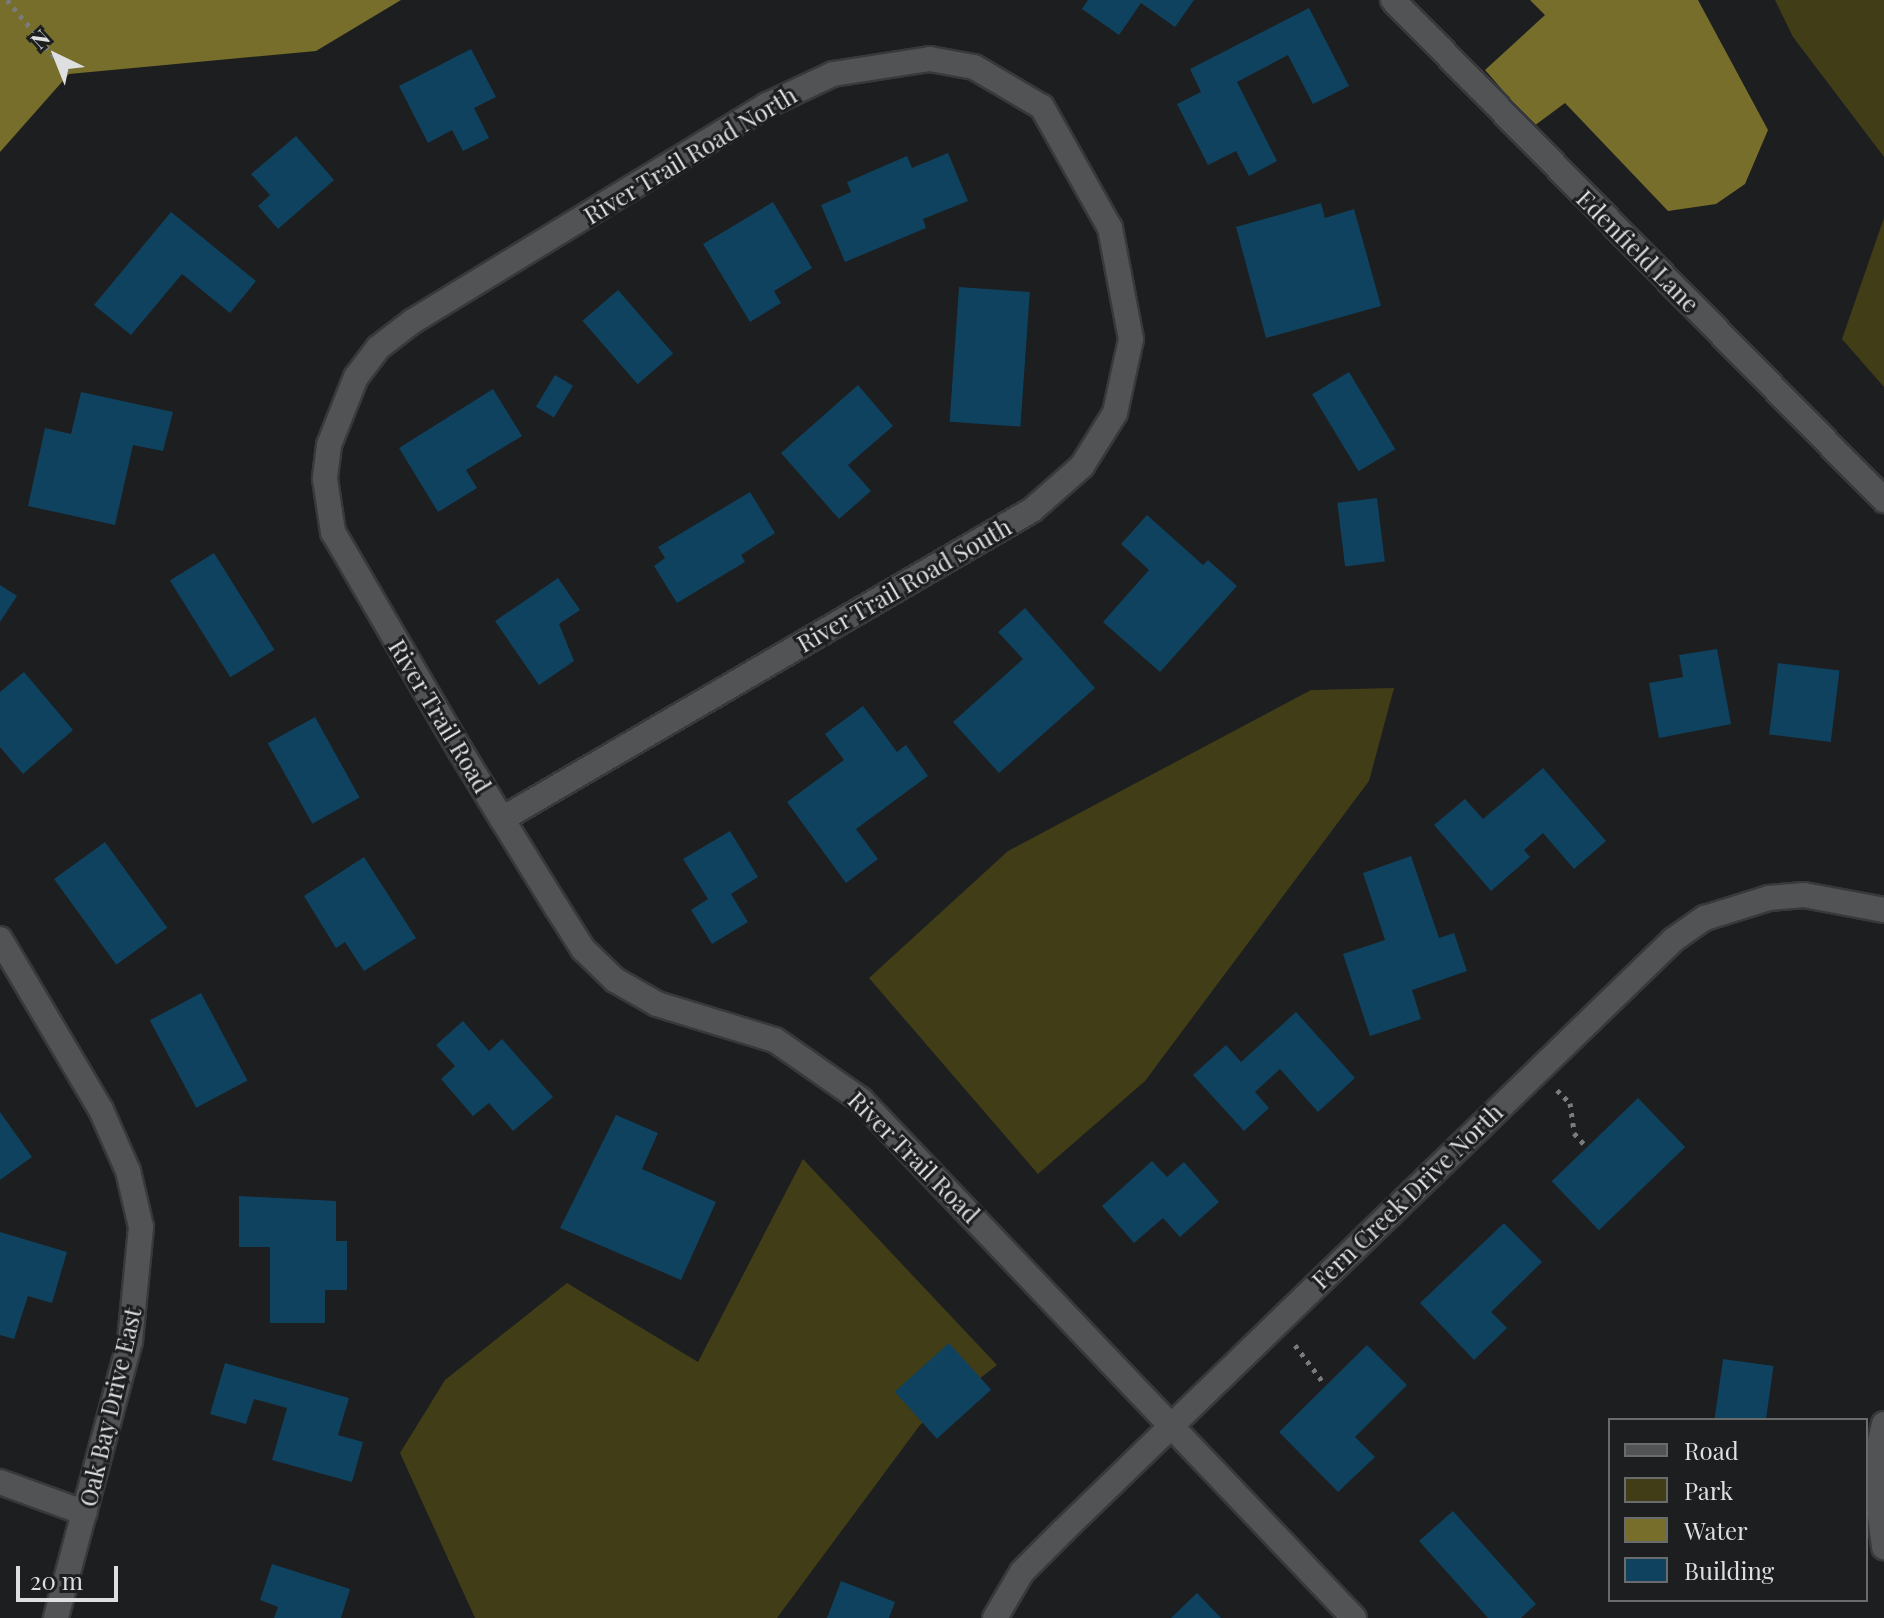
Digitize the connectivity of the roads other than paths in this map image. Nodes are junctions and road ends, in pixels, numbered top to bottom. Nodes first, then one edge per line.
1 (1393, 0) edge
2 (1110, 228) joint
3 (329, 445) joint
4 (1884, 500) edge
5 (502, 819) junction
6 (1884, 910) edge
7 (0, 939) edge
8 (1884, 1424) edge
9 (1173, 1425) junction
10 (0, 1482) edge
11 (85, 1513) junction
12 (1884, 1547) edge
13 (56, 1618) edge
14 (995, 1618) edge
15 (1354, 1618) edge

1 - 4 street, Edenfield Lane
2 - 3 street, River Trail Road North
2 - 5 street, River Trail Road South
3 - 5 street, River Trail Road
5 - 9 street, River Trail Road
6 - 9 street, Fern Creek Drive North
7 - 11 street, Oak Bay Drive East
8 - 12 street
9 - 14 street, Fern Creek Drive North
9 - 15 street, River Trail Road
10 - 11 street
11 - 13 street, Oak Bay Drive East

